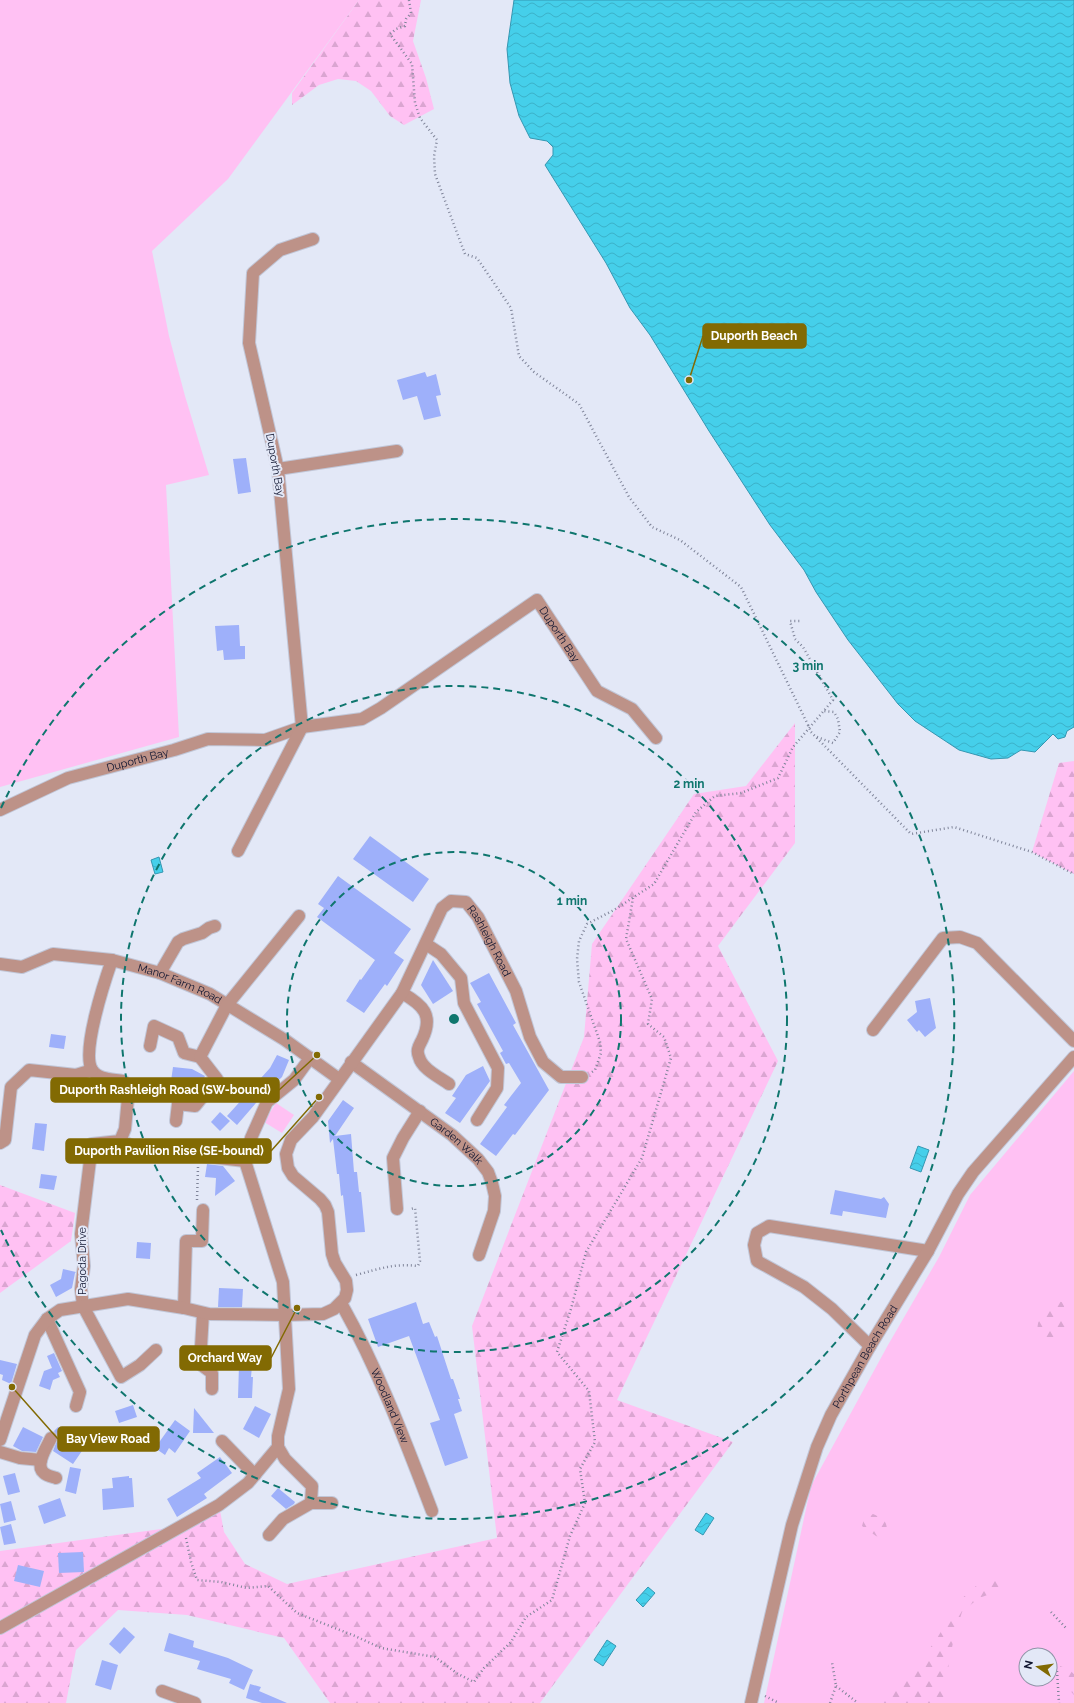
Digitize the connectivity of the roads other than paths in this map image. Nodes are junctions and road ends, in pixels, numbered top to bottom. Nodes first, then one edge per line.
1 (313, 239) dead end
2 (397, 450) dead end
3 (278, 470) junction
4 (302, 727) junction
5 (656, 738) dead end
6 (0, 810) edge
7 (238, 851) dead end
8 (299, 916) dead end
9 (215, 926) dead end
10 (426, 944) junction
11 (112, 960) junction
12 (0, 964) edge
13 (160, 973) junction
14 (402, 993) junction
15 (227, 1005) junction
16 (873, 1030) dead end
17 (1074, 1041) edge
18 (150, 1046) dead end
19 (200, 1057) junction
20 (1074, 1057) edge
21 (310, 1058) junction
22 (351, 1062) junction
23 (92, 1070) junction
24 (582, 1077) road end
25 (339, 1079) junction
26 (449, 1084) dead end
27 (420, 1111) junction
28 (477, 1120) dead end
29 (176, 1121) dead end
30 (120, 1141) junction
31 (0, 1143) edge
32 (170, 1150) dead end
33 (202, 1156) road end
34 (245, 1161) junction
35 (397, 1209) road end
36 (203, 1210) road end
37 (928, 1251) junction
38 (479, 1256) dead end
39 (341, 1303) junction
40 (83, 1306) junction
41 (184, 1308) junction
42 (203, 1313) junction
43 (285, 1315) junction
44 (46, 1319) junction
45 (870, 1346) junction
46 (156, 1350) dead end
47 (212, 1389) dead end
48 (76, 1406) dead end
49 (51, 1438) dead end
50 (0, 1440) edge
51 (222, 1441) dead end
52 (278, 1447) junction
53 (0, 1452) edge
54 (41, 1460) junction
55 (255, 1475) junction
56 (56, 1478) dead end
57 (311, 1502) junction
58 (332, 1503) dead end
59 (432, 1511) dead end
60 (269, 1535) dead end
61 (0, 1628) edge
62 (162, 1692) dead end
63 (195, 1703) edge
64 (751, 1703) edge

1 - 3 street, Duporth Bay
2 - 3 street
3 - 4 street, Duporth Bay
4 - 5 street, Duporth Bay
4 - 6 street, Duporth Bay
4 - 7 street
8 - 15 street
9 - 13 street
10 - 14 street, Rashleigh Road
10 - 24 street, Rashleigh Road
10 - 28 street
11 - 12 street, Manor Farm Road
11 - 13 street, Manor Farm Road
11 - 23 street
13 - 15 street, Manor Farm Road
14 - 22 street, Rashleigh Road
14 - 26 street
15 - 19 street
15 - 21 street, Manor Farm Road
16 - 17 street
18 - 19 street
19 - 29 street
20 - 37 street, Porthpean Beach Road
21 - 25 street, Manor Farm Road
21 - 34 street
22 - 25 street, Rashleigh Road
22 - 27 street, Garden Walk
23 - 30 street
23 - 31 street
25 - 39 street, Rashleigh Road
27 - 35 street
27 - 38 street, Garden Walk
30 - 32 street
30 - 40 street, Pagoda Drive
33 - 34 street
34 - 43 street
36 - 41 street
37 - 45 street, Porthpean Beach Road
37 - 45 street
39 - 43 street
39 - 59 street, Woodland View
40 - 41 street
40 - 44 street
40 - 46 street
41 - 42 street
42 - 43 street
42 - 47 street
43 - 52 street
44 - 48 street
44 - 50 street
45 - 64 street, Porthpean Beach Road
49 - 54 street
51 - 55 street
52 - 55 street
52 - 57 street
53 - 54 street
54 - 56 street
55 - 61 street
57 - 58 street
57 - 60 street
62 - 63 street

